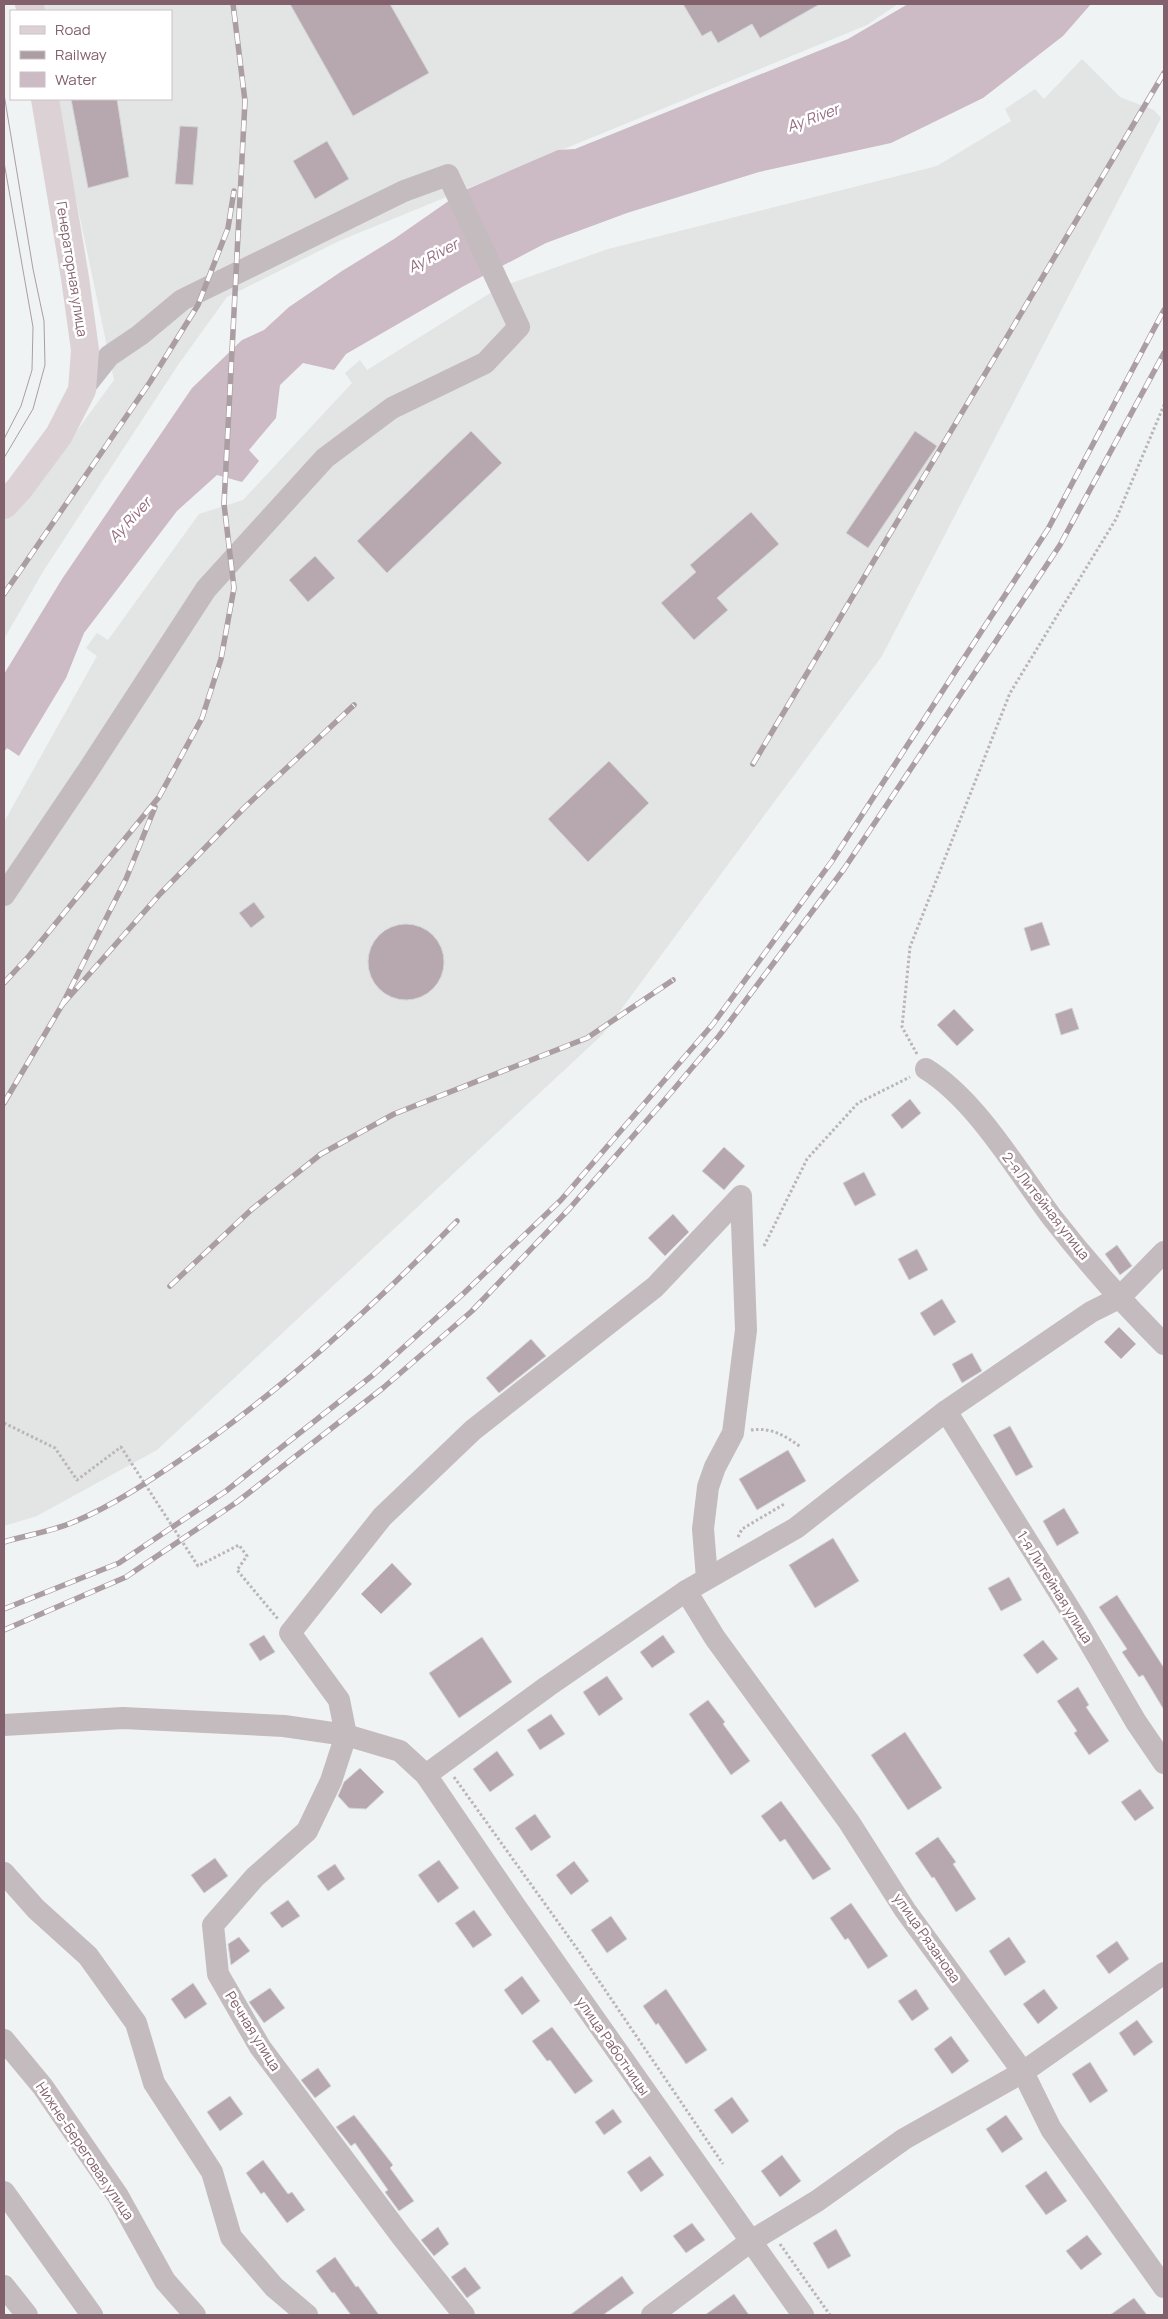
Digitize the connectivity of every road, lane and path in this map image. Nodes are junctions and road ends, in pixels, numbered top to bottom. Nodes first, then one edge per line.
1 (45, 100) edge
2 (82, 390) junction
3 (1164, 405) edge
4 (4, 505) edge
5 (4, 895) edge
6 (926, 1070) junction
7 (763, 1249) dead end
8 (1164, 1252) edge
9 (1119, 1298) junction
10 (1164, 1344) edge
11 (946, 1411) junction
12 (4, 1423) edge
13 (734, 1433) junction
14 (801, 1447) dead end
15 (707, 1578) junction
16 (686, 1591) junction
17 (290, 1633) junction
18 (4, 1725) edge
19 (346, 1734) junction
20 (1164, 1763) edge
21 (435, 1768) junction
22 (4, 1873) edge
23 (1164, 1973) edge
24 (4, 2040) edge
25 (1023, 2072) junction
26 (726, 2167) dead end
27 (4, 2192) edge
28 (760, 2235) junction
29 (4, 2286) edge
30 (1164, 2287) edge
31 (27, 2315) edge
32 (92, 2315) edge
33 (195, 2315) edge
34 (307, 2315) edge
35 (464, 2315) edge
36 (652, 2315) edge
37 (803, 2315) edge
38 (830, 2315) edge

1 - 2 main road, Генераторная улица
2 - 4 main road, Генераторная улица
2 - 5 street
3 - 6 path
6 - 7 path
6 - 9 street, 2-я Литейная улица
8 - 9 street
9 - 10 street, 2-я Литейная улица
9 - 11 street
11 - 15 street
11 - 20 street, 1-я Литейная улица
12 - 17 path
13 - 14 path
13 - 15 street
13 - 17 street
15 - 16 street
16 - 21 street
16 - 25 street, улица Рязанова
17 - 19 street
18 - 19 street, улица Работницы
19 - 21 street, улица Работницы
19 - 35 street, Речная улица
21 - 26 path
21 - 28 street, улица Работницы
22 - 34 street
23 - 25 street
24 - 33 street, Нижне-Береговая улица
25 - 28 street
25 - 30 street, улица Рязанова
27 - 32 street
28 - 36 street
28 - 37 street, улица Работницы
28 - 38 path
29 - 31 street

